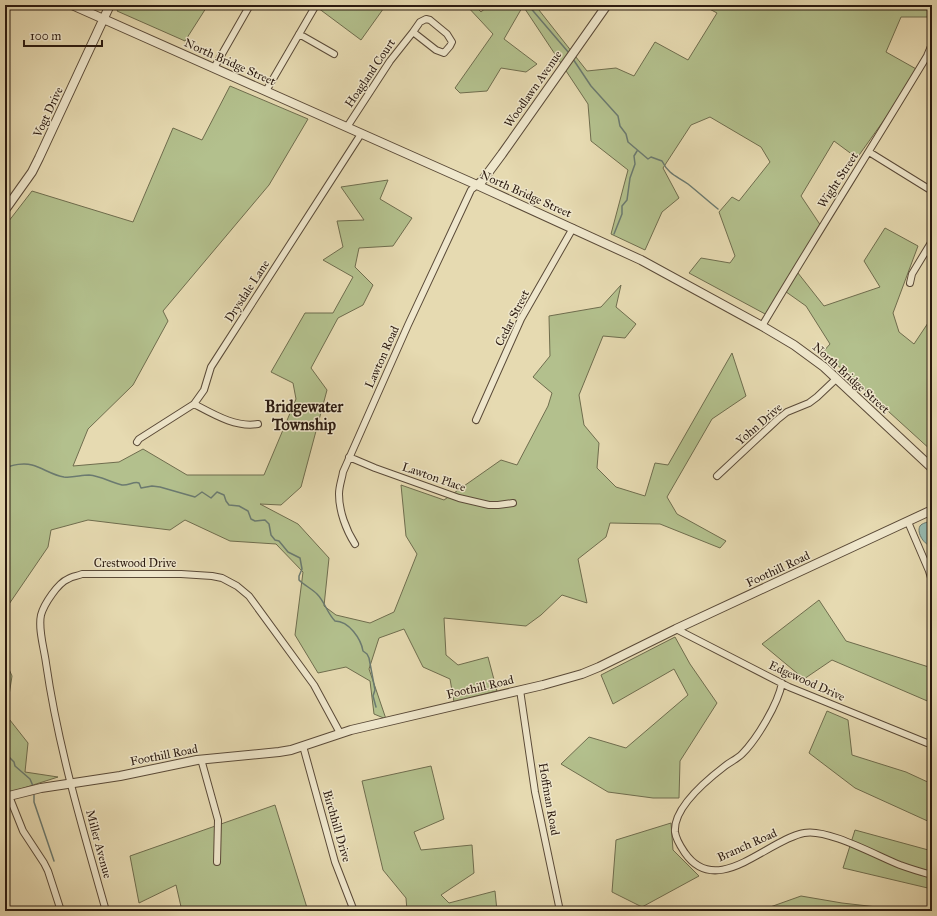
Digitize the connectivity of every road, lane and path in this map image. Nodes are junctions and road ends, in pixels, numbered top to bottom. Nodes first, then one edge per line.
1 (72, 5) edge
2 (110, 5) edge
3 (250, 5) edge
4 (316, 5) edge
5 (607, 5) edge
6 (103, 19) junction
7 (413, 32) junction
8 (299, 34) junction
9 (932, 44) edge
10 (334, 54) dead end
11 (930, 57) edge
12 (214, 68) junction
13 (266, 91) junction
14 (347, 128) junction
15 (362, 134) junction
16 (869, 152) junction
17 (477, 185) junction
18 (932, 191) edge
19 (5, 210) edge
20 (573, 228) junction
21 (932, 241) edge
22 (910, 283) dead end
23 (762, 326) junction
24 (836, 379) junction
25 (194, 404) junction
26 (476, 420) dead end
27 (258, 424) dead end
28 (137, 442) dead end
29 (350, 457) junction
30 (932, 468) edge
31 (717, 476) dead end
32 (513, 503) dead end
33 (931, 511) edge
34 (908, 522) junction
35 (355, 544) dead end
36 (932, 581) edge
37 (676, 629) junction
38 (782, 683) junction
39 (520, 690) junction
40 (340, 734) junction
41 (932, 745) edge
42 (303, 746) junction
43 (201, 759) junction
44 (71, 783) junction
45 (7, 797) edge
46 (217, 862) dead end
47 (932, 875) edge
48 (61, 911) edge
49 (106, 911) edge
50 (354, 911) edge
51 (560, 911) edge

1 - 6 street, North Bridge Street
2 - 6 street, Vogt Drive
3 - 12 street
4 - 8 street
5 - 17 street, Woodlawn Avenue
6 - 12 street, North Bridge Street
6 - 19 street, Vogt Drive
7 - 7 street, Hoagland Court
7 - 14 street, Hoagland Court
8 - 10 street
8 - 13 street
9 - 11 street, Wight Street
11 - 16 street, Wight Street
12 - 13 street, North Bridge Street
13 - 14 street, North Bridge Street
14 - 15 street, North Bridge Street
15 - 17 street, North Bridge Street
15 - 25 street, Drysdale Lane
16 - 18 street
16 - 23 street, Wight Street
17 - 20 street, North Bridge Street
17 - 29 street, Lawton Road
20 - 23 street, North Bridge Street
20 - 26 street, Cedar Street
21 - 22 street
23 - 24 street, North Bridge Street
24 - 30 street, North Bridge Street
24 - 31 street, Yohn Drive
25 - 27 street
25 - 28 street, Drysdale Lane
29 - 32 street, Lawton Place
29 - 35 street, Lawton Road
33 - 34 street, Foothill Road
34 - 36 street
34 - 37 street, Foothill Road
37 - 38 street, Edgewood Drive
37 - 39 street, Foothill Road
38 - 41 street, Edgewood Drive
38 - 47 street, Branch Road
39 - 40 street, Foothill Road
39 - 51 street, Hoffman Road
40 - 42 street, Foothill Road
40 - 44 street, Crestwood Drive
42 - 43 street, Foothill Road
42 - 50 street, Birchhill Drive
43 - 44 street, Foothill Road
43 - 46 street
44 - 45 street, Foothill Road
44 - 49 street, Miller Avenue
45 - 48 street

